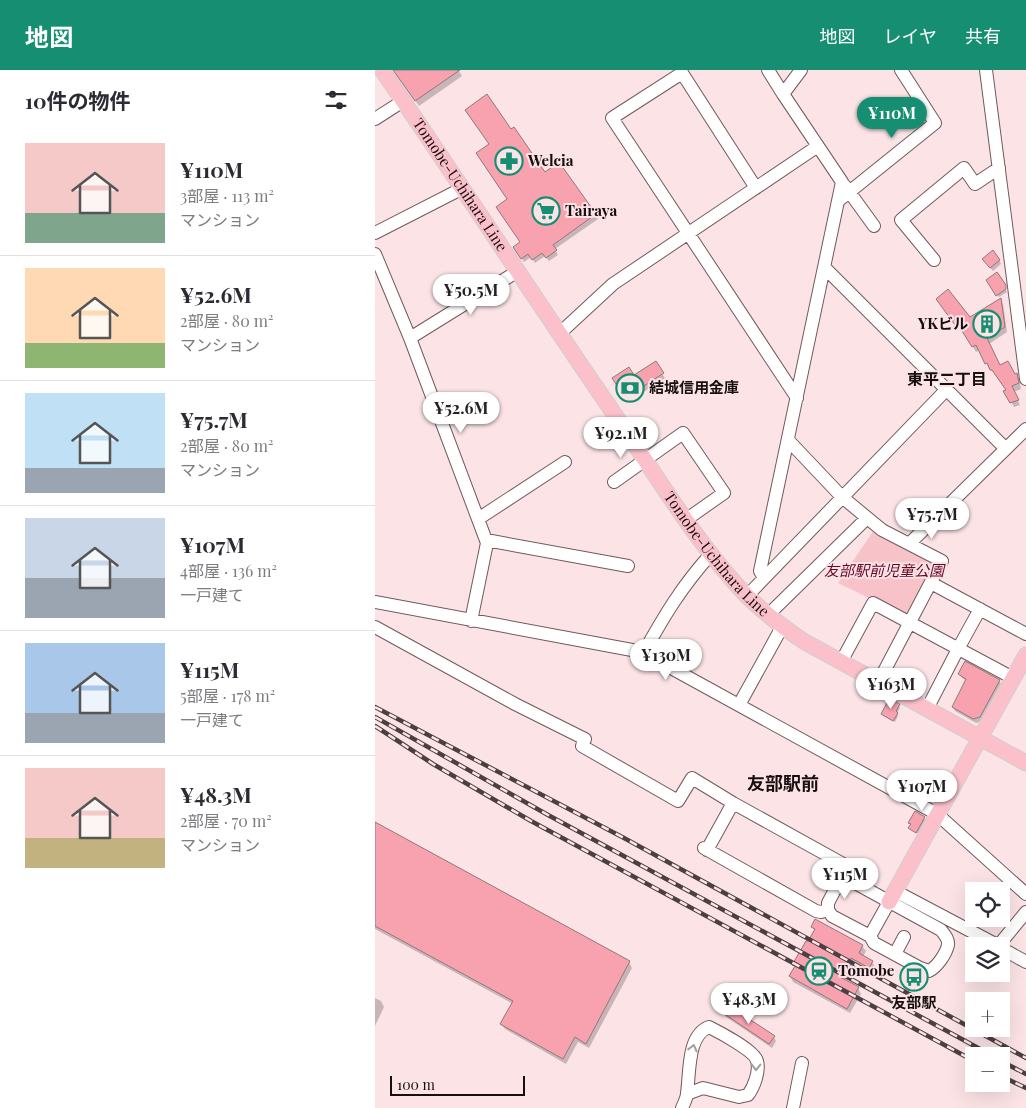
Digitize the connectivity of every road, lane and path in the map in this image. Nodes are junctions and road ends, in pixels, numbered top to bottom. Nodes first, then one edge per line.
1 (382, 70) edge
2 (768, 70) edge
3 (801, 70) edge
4 (901, 70) edge
5 (986, 70) edge
6 (783, 94) junction
7 (403, 101) junction
8 (375, 119) edge
9 (818, 146) junction
10 (999, 168) junction
11 (846, 187) junction
12 (463, 188) junction
13 (756, 188) junction
14 (874, 226) dead end
15 (375, 233) edge
16 (688, 234) junction
17 (375, 254) edge
18 (934, 260) dead end
19 (824, 268) junction
20 (518, 271) junction
21 (559, 334) junction
22 (410, 338) junction
23 (1026, 378) edge
24 (947, 389) junction
25 (797, 398) junction
26 (1026, 429) edge
27 (788, 440) junction
28 (1005, 448) junction
29 (645, 458) junction
30 (565, 462) dead end
31 (614, 482) dead end
32 (842, 497) junction
33 (867, 518) junction
34 (478, 519) junction
35 (687, 519) junction
36 (486, 540) junction
37 (909, 543) junction
38 (711, 554) junction
39 (628, 566) dead end
40 (764, 578) junction
41 (931, 583) junction
42 (747, 596) junction
43 (375, 602) edge
44 (980, 609) junction
45 (768, 615) junction
46 (471, 621) junction
47 (911, 623) junction
48 (375, 627) edge
49 (782, 627) junction
50 (1026, 634) edge
51 (957, 649) junction
52 (643, 654) junction
53 (1026, 655) edge
54 (841, 662) junction
55 (1013, 678) junction
56 (879, 681) junction
57 (739, 705) junction
58 (928, 708) junction
59 (981, 736) junction
60 (1026, 762) edge
61 (733, 803) junction
62 (937, 814) junction
63 (844, 878) junction
64 (1026, 894) edge
65 (892, 897) junction
66 (828, 910) junction
67 (1026, 912) edge
68 (870, 936) junction
69 (904, 937) dead end
70 (978, 937) edge
71 (1007, 937) edge
72 (1010, 953) edge
73 (895, 954) junction
74 (1026, 962) edge
75 (802, 1063) dead end
76 (688, 1074) junction
77 (703, 1088) junction
78 (687, 1094) junction
79 (682, 1108) edge
80 (793, 1108) edge

1 - 7 main road, Tomobe-Uchihara Line
2 - 6 street
3 - 6 street
4 - 11 street
5 - 10 street
6 - 9 street
7 - 8 street
7 - 12 main road, Tomobe-Uchihara Line
9 - 11 street
9 - 13 street
10 - 18 street
10 - 23 street
11 - 14 street
11 - 19 street
12 - 15 street
12 - 20 main road, Tomobe-Uchihara Line
13 - 16 street
13 - 16 street
16 - 21 street
16 - 25 street
17 - 22 street
19 - 24 street
19 - 25 street
20 - 21 main road, Tomobe-Uchihara Line
20 - 22 street
21 - 29 main road, Tomobe-Uchihara Line
22 - 34 street
24 - 28 street
24 - 32 street
25 - 27 street
26 - 28 street
27 - 32 street
27 - 40 street
28 - 37 street
29 - 31 street
29 - 35 main road, Tomobe-Uchihara Line
29 - 35 street
30 - 34 street
32 - 33 street
32 - 40 street
33 - 37 street
33 - 45 street
34 - 36 street
35 - 38 main road, Tomobe-Uchihara Line
36 - 39 street
36 - 46 street
37 - 41 street
38 - 42 main road, Tomobe-Uchihara Line
38 - 52 street
40 - 42 street
41 - 44 street
41 - 47 street
42 - 45 main road, Tomobe-Uchihara Line
43 - 46 street
44 - 50 street
44 - 51 street
45 - 49 main road, Tomobe-Uchihara Line
46 - 52 street
47 - 51 street
47 - 54 street
47 - 56 street
48 - 61 street
49 - 54 main road, Tomobe-Uchihara Line
49 - 57 street
51 - 55 street
51 - 58 street
52 - 57 street
53 - 55 main road
54 - 56 main road, Tomobe-Uchihara Line
55 - 59 main road
56 - 58 main road, Tomobe-Uchihara Line
57 - 62 street
58 - 59 main road, Tomobe-Uchihara Line
59 - 60 main road, Tomobe-Uchihara Line
59 - 62 main road
61 - 63 street
61 - 66 street
62 - 64 street
62 - 65 main road
63 - 65 street
63 - 66 street
65 - 68 street
65 - 70 street
65 - 73 street
66 - 68 street
67 - 71 street
68 - 73 street
69 - 73 street
72 - 74 street
75 - 80 street
76 - 77 street
76 -> 77 street
76 - 78 street
77 - 78 street
78 - 79 street

